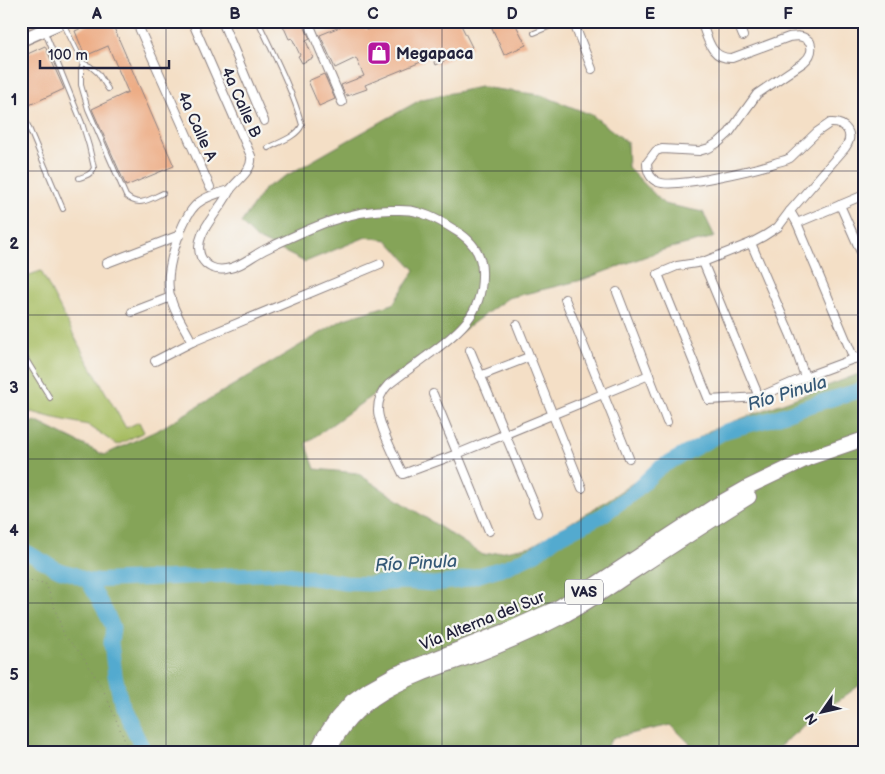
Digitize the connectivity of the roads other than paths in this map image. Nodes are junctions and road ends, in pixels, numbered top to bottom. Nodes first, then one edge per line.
1 (136, 21) edge
2 (192, 21) edge
3 (222, 21) edge
4 (258, 21) edge
5 (308, 21) edge
6 (563, 21) edge
7 (573, 21) edge
8 (701, 21) edge
9 (736, 21) edge
10 (63, 22) edge
11 (44, 30) junction
12 (534, 33) dead end
13 (743, 36) dead end
14 (21, 40) edge
15 (83, 63) junction
16 (592, 69) dead end
17 (108, 89) dead end
18 (342, 102) dead end
19 (21, 109) edge
20 (264, 121) dead end
21 (268, 148) dead end
22 (79, 178) dead end
23 (210, 187) dead end
24 (230, 190) junction
25 (163, 193) dead end
26 (864, 195) edge
27 (840, 205) junction
28 (63, 208) dead end
29 (790, 211) junction
30 (797, 223) junction
31 (180, 235) junction
32 (751, 243) junction
33 (864, 259) edge
34 (703, 262) junction
35 (107, 263) dead end
36 (380, 264) dead end
37 (617, 292) dead end
38 (170, 297) junction
39 (565, 299) dead end
40 (132, 312) dead end
41 (516, 326) dead end
42 (192, 342) junction
43 (470, 350) dead end
44 (22, 353) edge
45 (864, 355) edge
46 (528, 357) junction
47 (854, 359) junction
48 (155, 361) dead end
49 (480, 376) junction
50 (649, 376) junction
51 (805, 377) junction
52 (433, 394) dead end
53 (603, 394) junction
54 (758, 397) junction
55 (50, 398) dead end
56 (553, 415) junction
57 (668, 422) dead end
58 (505, 434) junction
59 (864, 439) edge
60 (864, 448) edge
61 (457, 454) junction
62 (629, 458) dead end
63 (582, 488) dead end
64 (538, 513) dead end
65 (489, 532) dead end
66 (316, 753) edge
67 (328, 753) edge

1 - 23 street, 4a Calle A
2 - 24 street, 4a Calle B
3 - 20 street
4 - 21 lane
5 - 18 street
6 - 12 lane
7 - 16 street
8 - 29 street
9 - 13 street
10 - 11 main road
10 - 15 lane
11 - 14 main road
11 - 22 lane
15 - 17 lane
15 - 25 lane
19 - 28 lane
24 - 31 street
24 - 61 street, 4a Calle B
26 - 27 street
27 - 30 street
27 - 33 street
29 - 30 street
29 - 32 street
30 - 47 street
31 - 35 street
31 - 38 street
32 - 34 street
32 - 51 street
34 - 54 street
34 - 54 street
36 - 42 street
37 - 50 street
38 - 40 street
38 - 42 street
39 - 53 street
41 - 46 street
42 - 48 street
43 - 49 street
44 - 55 lane
45 - 47 street
46 - 49 street
46 - 56 street
47 - 51 street
49 - 58 street
50 - 53 street
50 - 57 street
51 - 54 street
52 - 61 street
53 - 56 street
53 - 62 street
56 - 58 street
56 - 63 street
58 - 61 street
58 - 64 street
59 - 66 highway, Vía Alterna del Sur / VAS
60 - 67 highway, Vía Alterna del Sur / VAS
61 - 65 street

